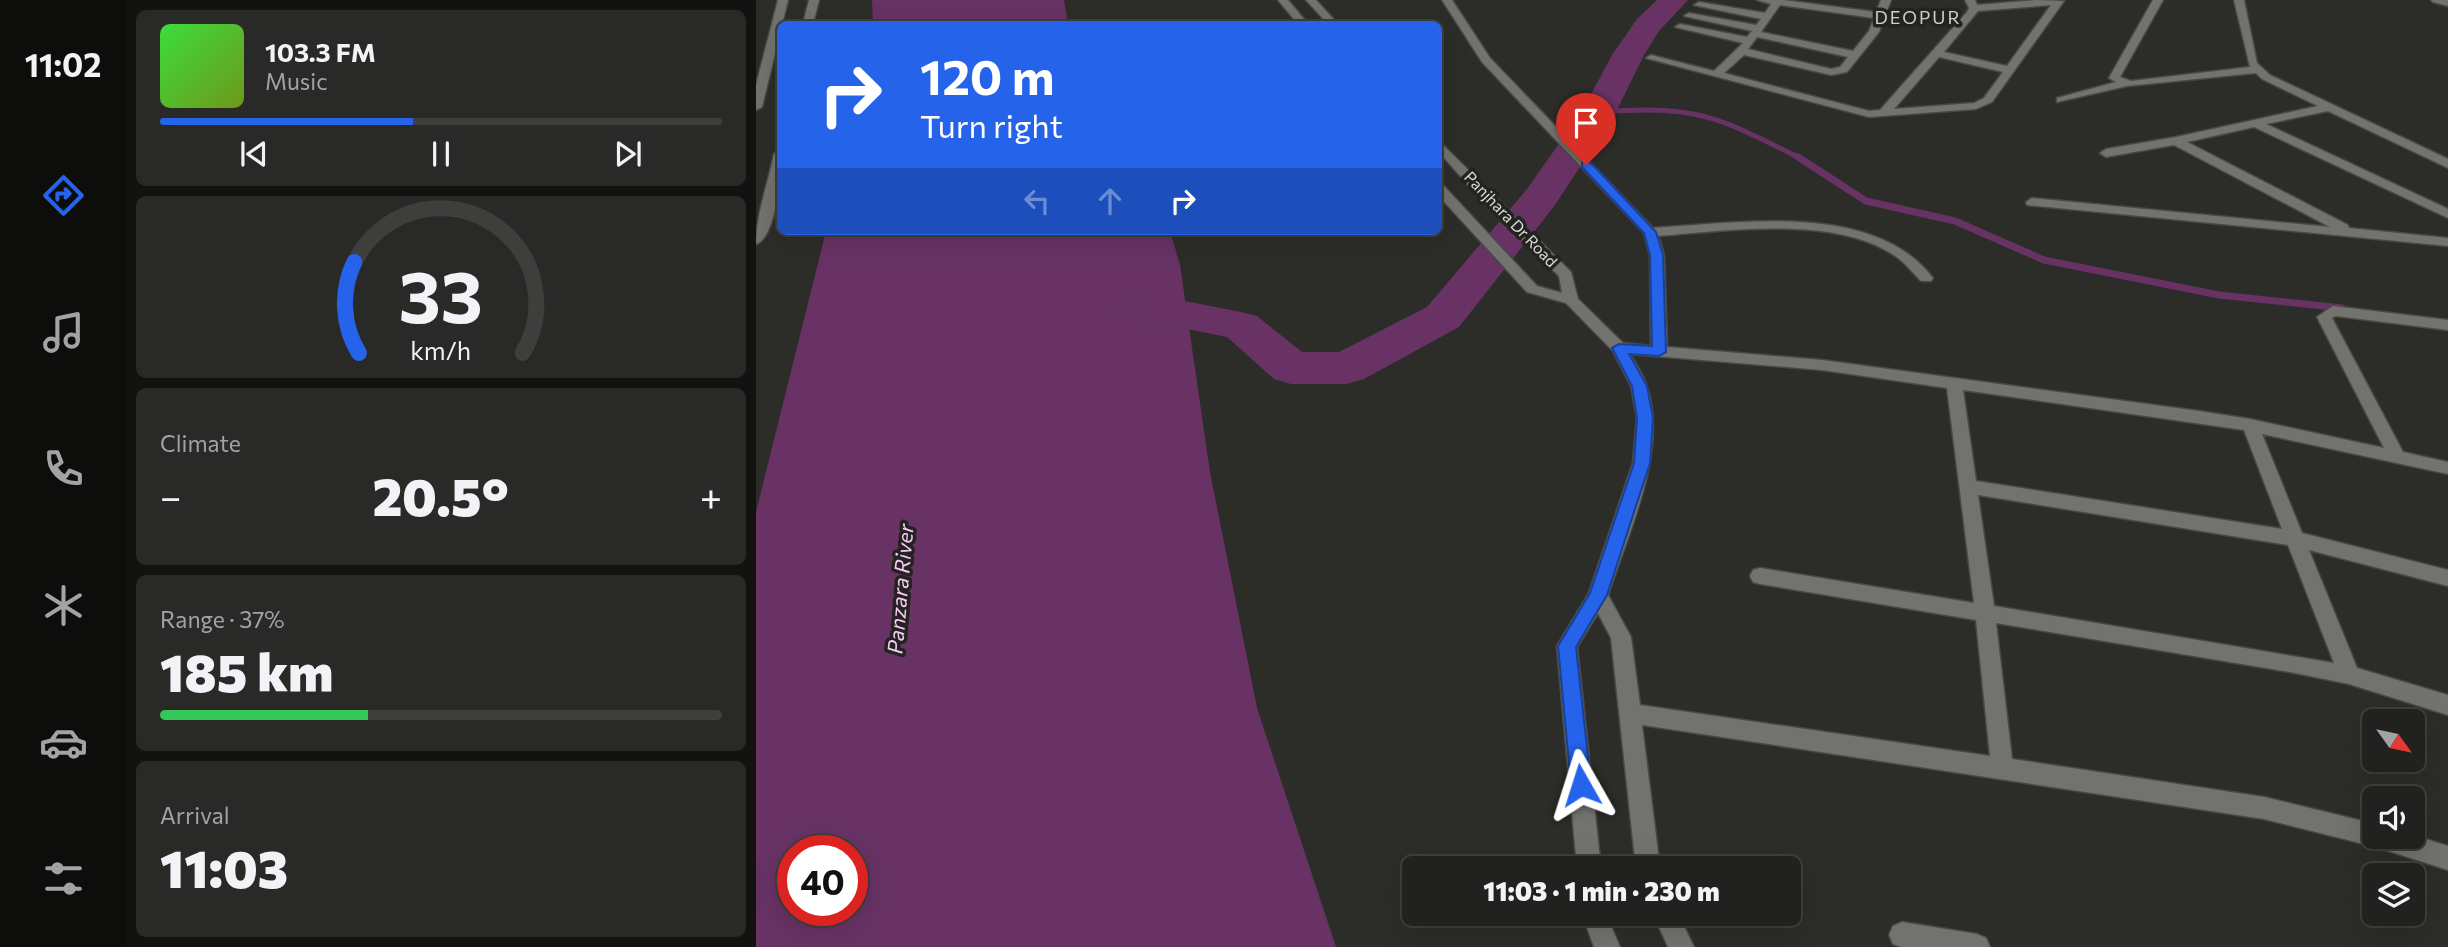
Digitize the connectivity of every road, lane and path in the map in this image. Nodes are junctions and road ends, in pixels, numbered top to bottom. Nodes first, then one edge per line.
1 (783, 0) edge
2 (814, 0) edge
3 (1283, 0) edge
4 (1311, 0) edge
5 (1447, 0) edge
6 (1762, 0) edge
7 (1886, 0) edge
8 (2059, 0) edge
9 (2158, 0) edge
10 (2239, 0) edge
11 (2437, 0) edge
12 (1778, 2) junction
13 (2448, 3) edge
14 (1972, 4) edge
15 (1699, 5) dead end
16 (1689, 16) dead end
17 (1881, 16) junction
18 (1769, 17) junction
19 (778, 21) edge
20 (809, 21) edge
21 (1300, 21) edge
22 (1330, 21) edge
23 (777, 24) edge
24 (1680, 27) dead end
25 (1755, 35) junction
26 (1742, 51) junction
27 (1936, 53) junction
28 (1856, 55) junction
29 (1651, 58) dead end
30 (2009, 70) junction
31 (2256, 70) junction
32 (1831, 72) junction
33 (1716, 75) junction
34 (1821, 80) dead end
35 (2123, 84) junction
36 (1812, 89) dead end
37 (1802, 97) junction
38 (2061, 100) dead end
39 (756, 107) edge
40 (2329, 107) junction
41 (1882, 115) junction
42 (2256, 124) junction
43 (2176, 141) junction
44 (1442, 148) edge
45 (2106, 153) dead end
46 (2448, 164) edge
47 (777, 168) edge
48 (1442, 192) edge
49 (2032, 202) dead end
50 (2448, 214) edge
51 (1650, 232) junction
52 (2352, 233) junction
53 (756, 240) edge
54 (2448, 242) edge
55 (1926, 278) dead end
56 (1571, 300) junction
57 (2448, 325) edge
58 (1619, 348) junction
59 (1659, 352) junction
60 (1954, 383) junction
61 (2250, 425) junction
62 (2398, 457) junction
63 (2448, 468) edge
64 (1969, 487) junction
65 (2296, 539) junction
66 (1760, 576) dead end
67 (2448, 578) edge
68 (1598, 595) junction
69 (1985, 612) junction
70 (2348, 675) junction
71 (2448, 705) edge
72 (1629, 713) junction
73 (2002, 768) junction
74 (2362, 832) edge
75 (2419, 849) edge
76 (1588, 856) edge
77 (1647, 856) edge
78 (2448, 858) edge
79 (1599, 926) edge
80 (1671, 926) edge
81 (1902, 935) dead end
82 (1607, 947) edge
83 (1681, 947) edge
84 (1977, 947) edge

1 - 19 street
2 - 20 street
3 - 21 street
4 - 22 street
5 - 51 street
6 - 12 street
7 - 17 street
8 - 14 street
8 - 30 street
9 - 35 street
10 - 31 street
11 - 13 street
12 - 17 street
12 - 18 street
14 - 27 street
15 - 18 street
16 - 25 street
17 - 28 street
18 - 25 street
23 - 39 street
24 - 25 street
25 - 26 street
25 - 28 street
26 - 32 street
26 - 33 street
27 - 30 street
27 - 41 street
28 - 32 street
29 - 33 street
30 - 41 street
31 - 35 street
31 - 40 street
32 - 34 street
33 - 37 street
35 - 38 street
36 - 37 street
37 - 41 street
40 - 42 street
40 - 46 street
42 - 43 street
42 - 50 street
43 - 45 street
43 - 52 street
44 - 56 street, Panjhara Dr Road
47 - 53 street
48 - 56 street, Panjhara Dr Road
49 - 52 street
51 - 55 street
51 - 59 street
52 - 54 street
56 - 58 street, Panjhara Dr Road
57 - 62 street
58 - 59 street
58 - 68 street, Panjhara Dr Road
59 - 60 street
60 - 61 street
60 - 64 street
61 - 62 street
61 - 65 street
62 - 63 street
64 - 65 street
64 - 69 street
65 - 67 street
65 - 70 street
66 - 69 street
68 - 72 street
68 - 76 street, Panjhara Dr Road
69 - 70 street
69 - 73 street
70 - 71 street
72 - 73 street
72 - 77 street
73 - 74 street
75 - 78 street
79 - 82 street
80 - 83 street
81 - 84 street

